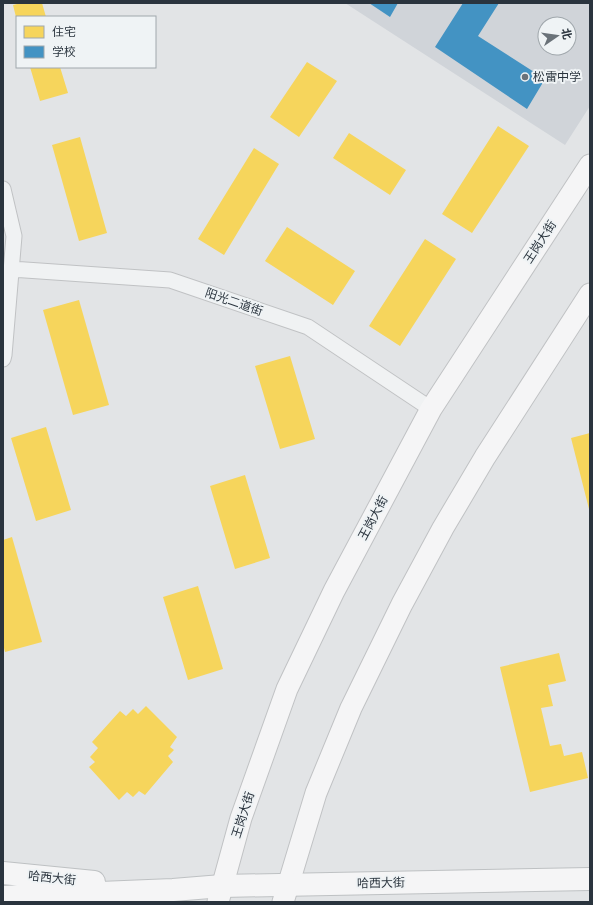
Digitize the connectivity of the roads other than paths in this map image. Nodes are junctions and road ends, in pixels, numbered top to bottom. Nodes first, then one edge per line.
1 (590, 165) edge
2 (3, 189) edge
3 (12, 269) junction
4 (590, 294) edge
5 (3, 359) edge
6 (430, 409) junction
7 (3, 873) edge
8 (590, 879) edge
9 (173, 890) junction
10 (220, 894) edge
11 (285, 894) edge
12 (3, 897) edge

1 - 6 main road, 王岗大街
2 - 3 street
3 - 5 street
3 - 6 street, 阳光二道街
4 - 11 main road
6 - 10 main road, 王岗大街
7 - 9 main road, 哈西大街
8 - 11 main road, 哈西大街
9 - 10 main road, 哈西大街
9 - 12 main road, 哈西大街
10 - 11 main road, 哈西大街

